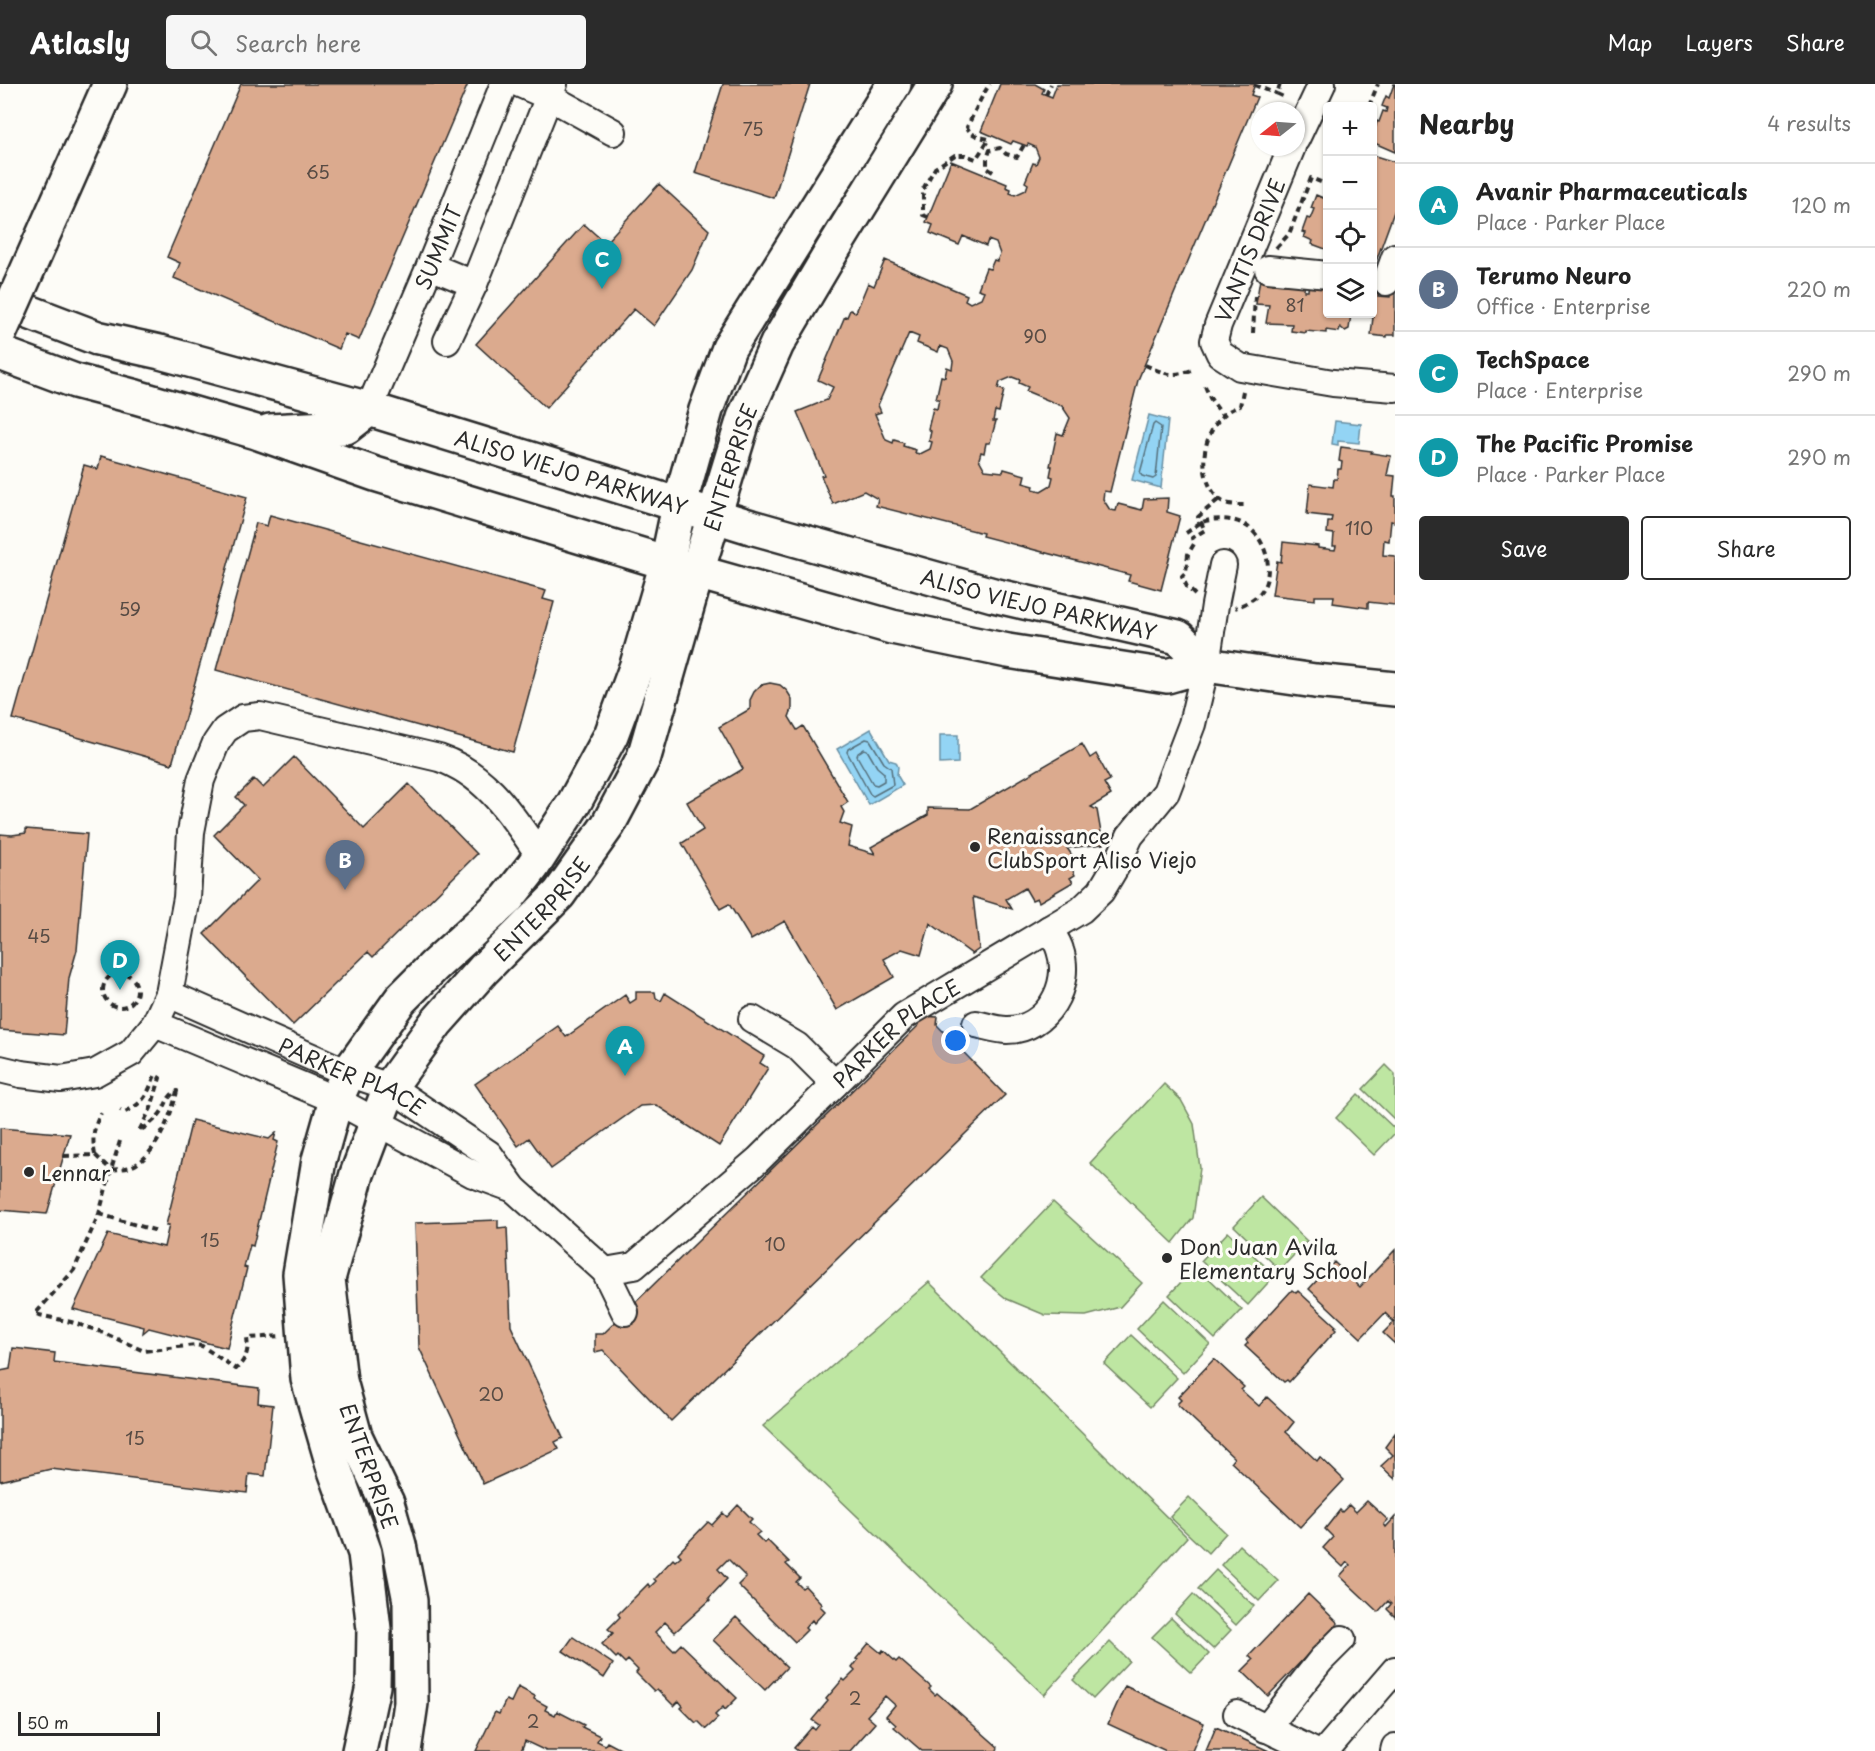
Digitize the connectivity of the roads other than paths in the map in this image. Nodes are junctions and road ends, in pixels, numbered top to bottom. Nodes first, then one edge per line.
1 (110, 84) edge
2 (118, 84) edge
3 (504, 84) edge
4 (520, 84) edge
5 (894, 84) edge
6 (935, 84) edge
7 (1322, 84) edge
8 (552, 90) edge
9 (1305, 120) edge
10 (613, 132) dead end
11 (81, 151) junction
12 (1288, 156) edge
13 (1395, 256) edge
14 (430, 266) junction
15 (1268, 269) dead end
16 (1323, 274) edge
17 (1384, 282) edge
18 (474, 284) junction
19 (0, 302) edge
20 (0, 332) edge
21 (447, 341) dead end
22 (0, 353) edge
23 (1395, 388) edge
24 (369, 409) junction
25 (256, 432) junction
26 (679, 506) junction
27 (715, 517) junction
28 (1223, 565) dead end
29 (682, 567) junction
30 (1206, 665) junction
31 (1395, 688) edge
32 (540, 856) junction
33 (1049, 929) junction
34 (169, 994) junction
35 (752, 1019) dead end
36 (155, 1024) junction
37 (976, 1024) dead end
38 (0, 1069) edge
39 (835, 1084) junction
40 (342, 1087) junction
41 (390, 1087) junction
42 (377, 1121) junction
43 (514, 1189) junction
44 (605, 1271) junction
45 (626, 1312) dead end
46 (1342, 1639) dead end
47 (1395, 1670) edge
48 (1237, 1714) dead end
49 (1266, 1729) junction
50 (359, 1751) edge
51 (404, 1751) edge
52 (1313, 1751) edge
53 (1325, 1751) edge

1 - 11 main road
2 - 11 main road
3 - 14 street, SUMMIT
4 - 8 street
5 - 26 main road, ENTERPRISE
6 - 27 main road, ENTERPRISE
7 - 9 street
8 - 10 street
8 - 18 street
11 - 20 main road, bridge
12 - 23 street, VANTIS DRIVE
13 - 17 street
14 - 18 street
14 - 24 street, SUMMIT
15 - 16 street
18 - 21 street
19 - 24 main road, ALISO VIEJO PARKWAY
22 - 25 main road, ALISO VIEJO PARKWAY
24 - 25 main road
24 - 26 main road, ALISO VIEJO PARKWAY
25 - 29 main road, ALISO VIEJO PARKWAY
26 - 27 main road, ALISO VIEJO PARKWAY
26 - 29 main road, ENTERPRISE
27 - 29 main road, ENTERPRISE
27 - 30 main road, ALISO VIEJO PARKWAY
28 - 30 street, PARKER PLACE
29 - 30 main road, ALISO VIEJO PARKWAY
29 - 32 main road, ENTERPRISE
29 - 41 main road, ENTERPRISE
30 - 31 main road, ALISO VIEJO PARKWAY
30 - 33 street, PARKER PLACE
32 - 34 street
32 - 40 main road, ENTERPRISE
33 - 37 street
33 - 39 street, PARKER PLACE
34 - 36 street
34 - 40 street, PARKER PLACE
35 - 39 street
36 - 38 street
36 - 40 street, PARKER PLACE
39 - 44 street, PARKER PLACE
40 - 41 street, PARKER PLACE
40 - 42 street, PARKER PLACE
40 - 50 main road, ENTERPRISE
41 - 42 main road, ENTERPRISE
41 - 43 street, PARKER PLACE
42 - 43 street, PARKER PLACE
42 - 51 main road, ENTERPRISE
43 - 44 street, PARKER PLACE
44 - 45 street
46 - 49 street
47 - 53 street
48 - 49 street
49 - 52 street

